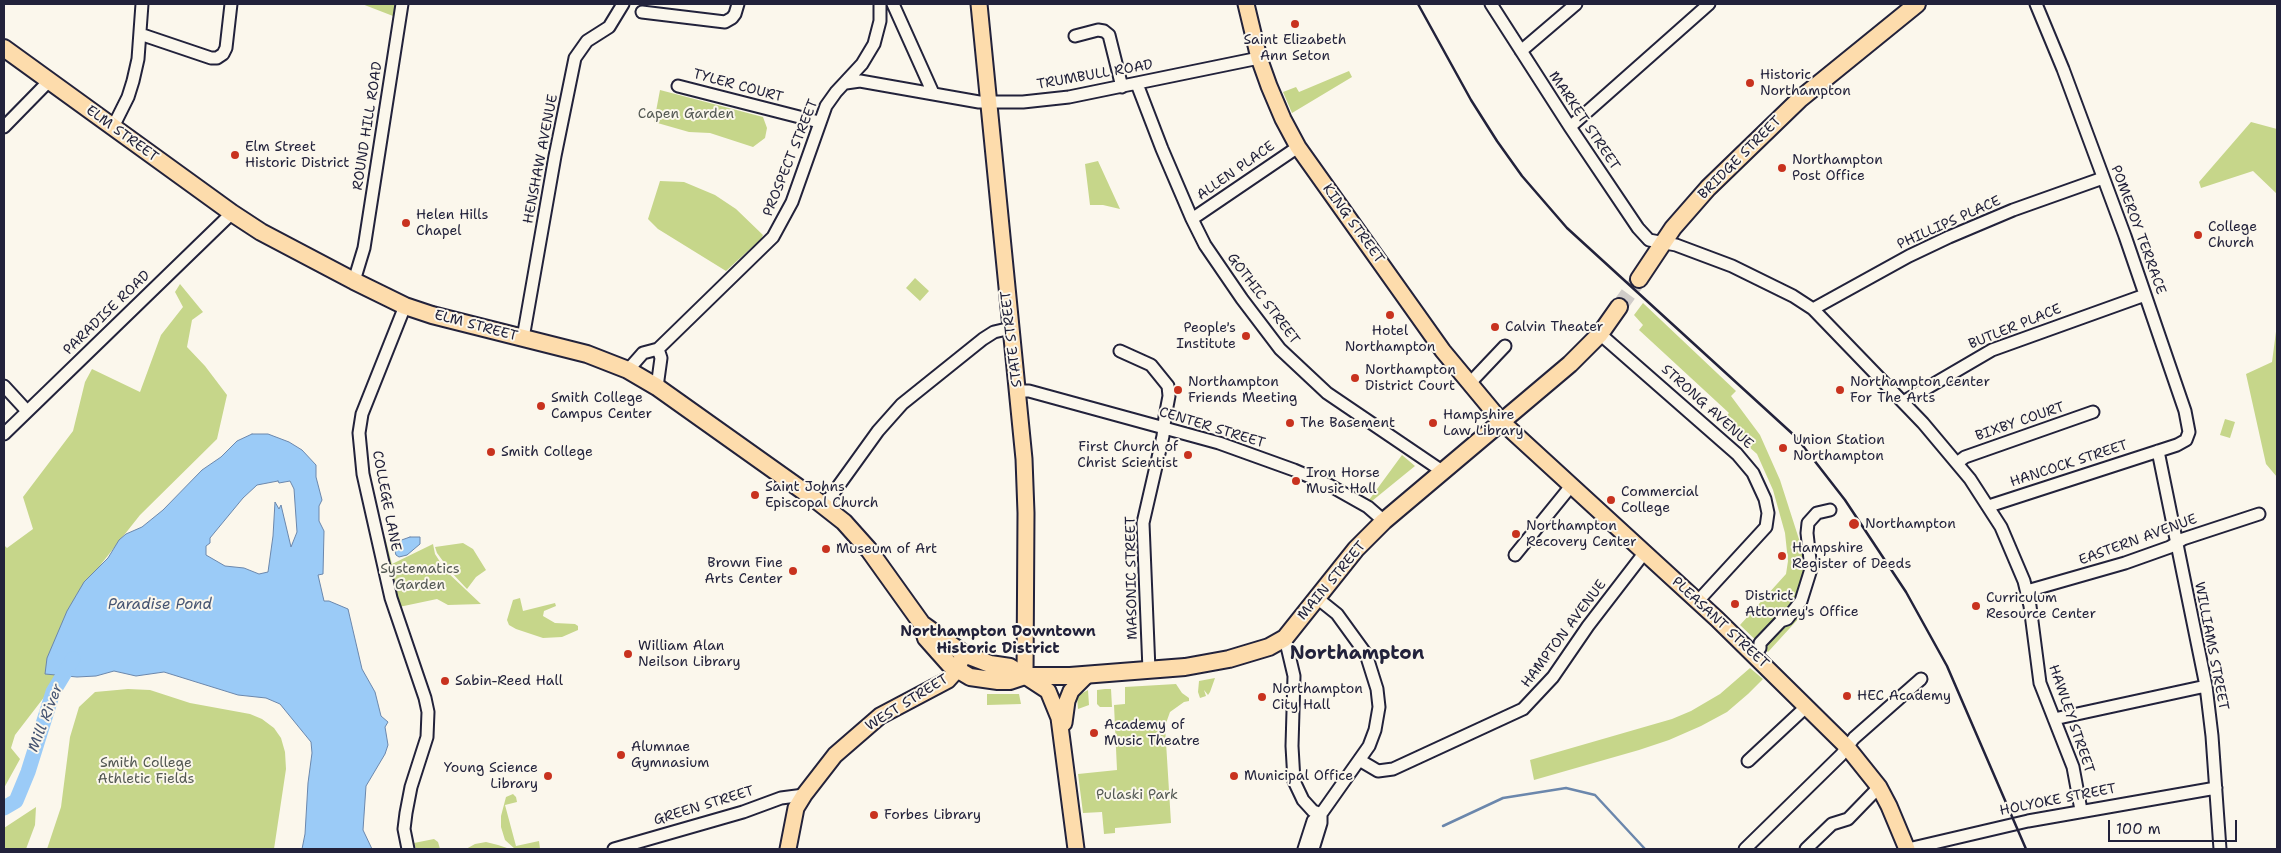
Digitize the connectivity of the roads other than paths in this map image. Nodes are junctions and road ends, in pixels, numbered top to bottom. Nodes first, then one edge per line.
1 (142, 4) edge
2 (231, 4) edge
3 (402, 4) edge
4 (623, 4) edge
5 (738, 4) edge
6 (880, 4) edge
7 (893, 4) edge
8 (979, 4) edge
9 (1246, 4) edge
10 (1491, 4) edge
11 (1576, 4) edge
12 (1709, 4) edge
13 (1916, 4) edge
14 (2036, 4) edge
15 (642, 12) dead end
16 (140, 34) junction
17 (1075, 36) dead end
18 (4, 48) edge
19 (1521, 51) junction
20 (1259, 58) junction
21 (49, 81) junction
22 (846, 83) junction
23 (1137, 84) junction
24 (678, 86) dead end
25 (1122, 86) junction
26 (933, 93) junction
27 (987, 102) junction
28 (819, 122) junction
29 (4, 127) edge
30 (1570, 127) junction
31 (113, 128) junction
32 (1298, 147) junction
33 (2104, 178) junction
34 (232, 213) junction
35 (1192, 219) junction
36 (1663, 243) junction
37 (1639, 279) tunnel mouth
38 (354, 281) junction
39 (2145, 295) junction
40 (405, 306) junction
41 (1619, 307) tunnel mouth
42 (1813, 309) junction
43 (1011, 328) junction
44 (1600, 334) junction
45 (523, 338) junction
46 (1506, 346) dead end
47 (658, 349) junction
48 (1120, 351) dead end
49 (628, 370) junction
50 (1469, 384) junction
51 (4, 386) edge
52 (657, 387) junction
53 (1018, 391) junction
54 (1903, 402) junction
55 (27, 411) junction
56 (2093, 412) dead end
57 (1502, 422) junction
58 (1164, 428) junction
59 (4, 434) edge
60 (2158, 451) junction
61 (1957, 463) junction
62 (1442, 471) junction
63 (1571, 486) junction
64 (824, 506) junction
65 (1989, 506) junction
66 (1830, 510) dead end
67 (2258, 514) dead end
68 (1384, 521) junction
69 (2176, 543) junction
70 (1645, 552) junction
71 (1515, 555) dead end
72 (2027, 591) junction
73 (1317, 598) junction
74 (1698, 601) junction
75 (922, 624) junction
76 (1285, 638) junction
77 (1757, 651) junction
78 (964, 654) junction
79 (956, 670) junction
80 (1149, 670) junction
81 (1087, 675) junction
82 (1025, 676) junction
83 (1921, 679) dead end
84 (2206, 686) junction
85 (1807, 706) junction
86 (2054, 719) junction
87 (1062, 734) junction
88 (1847, 747) junction
89 (1361, 761) junction
90 (1748, 761) dead end
91 (1879, 788) junction
92 (2216, 788) junction
93 (804, 795) junction
94 (2081, 810) junction
95 (1321, 814) junction
96 (408, 849) edge
97 (614, 849) edge
98 (788, 849) edge
99 (1076, 849) edge
100 (1304, 849) edge
101 (1313, 849) edge
102 (1745, 849) edge
103 (1806, 849) edge
104 (1907, 849) edge
105 (2220, 849) edge

1 - 16 street
2 - 16 street
3 - 38 street, ROUND HILL ROAD
4 - 45 street, HENSHAW AVENUE
5 - 15 street
6 - 22 street, PROSPECT STREET
7 - 26 street
8 - 27 main road, STATE STREET
9 - 20 main road, KING STREET
10 - 19 street, MARKET STREET
11 - 19 street
12 - 30 street
13 - 36 highway, BRIDGE STREET
14 - 33 street, POMEROY TERRACE
16 - 31 street
17 - 25 street
18 - 21 highway, ELM STREET
19 - 30 street, MARKET STREET
20 - 23 street, TRUMBULL ROAD
20 - 32 main road, KING STREET
21 - 29 street
21 - 31 highway, ELM STREET
22 - 26 street, TRUMBULL ROAD
22 - 28 street, PROSPECT STREET
23 - 25 street, TRUMBULL ROAD
23 - 35 street, GOTHIC STREET
24 - 28 street, TYLER COURT
25 - 27 street, TRUMBULL ROAD
26 - 27 street, TRUMBULL ROAD
27 - 43 main road, STATE STREET
28 - 47 street, PROSPECT STREET
30 - 36 street, MARKET STREET
31 - 34 highway, ELM STREET
32 - 35 street, ALLEN PLACE
32 - 50 main road, KING STREET
33 - 39 street, POMEROY TERRACE
33 - 42 street, PHILLIPS PLACE
34 - 38 highway, ELM STREET
34 - 55 street, PARADISE ROAD
35 - 62 street, GOTHIC STREET
36 - 37 highway
36 - 42 street, HAWLEY STREET
38 - 40 highway, ELM STREET
39 - 54 street, BUTLER PLACE
39 - 60 street, POMEROY TERRACE
40 - 45 highway, ELM STREET
40 - 96 street, COLLEGE LANE
41 - 44 highway, MAIN STREET
42 - 54 street, HAWLEY STREET
43 - 53 main road, STATE STREET
43 - 64 street
44 - 57 highway, MAIN STREET
44 - 74 street, STRONG AVENUE
45 - 49 highway, ELM STREET
46 - 50 street
47 - 49 street, PROSPECT STREET
47 - 52 street
48 - 58 street, MASONIC STREET
49 - 52 highway, ELM STREET
50 - 57 main road, KING STREET
51 - 55 street
52 - 64 highway, ELM STREET
53 - 58 street, CENTER STREET
53 - 82 main road, STATE STREET
54 - 61 street, HAWLEY STREET
55 - 59 street, PARADISE ROAD
56 - 61 street, BIXBY COURT
57 - 62 highway, MAIN STREET
57 - 63 main road, PLEASANT STREET
58 - 68 street, CENTER STREET
58 - 80 street, MASONIC STREET
60 - 65 street, HANCOCK STREET
60 - 69 street, WILLIAMS STREET
61 - 65 street, HAWLEY STREET
62 - 68 highway, MAIN STREET
63 - 70 main road, PLEASANT STREET
63 - 71 street
64 - 75 highway, ELM STREET
65 - 72 street, HAWLEY STREET
66 - 77 street
67 - 69 street, EASTERN AVENUE
68 - 73 highway, MAIN STREET
69 - 72 street, EASTERN AVENUE
69 - 84 street, WILLIAMS STREET
70 - 74 main road, PLEASANT STREET
70 - 89 street, HAMPTON AVENUE
72 - 86 street, HAWLEY STREET
73 - 76 highway, MAIN STREET
73 - 89 street
74 - 77 main road, PLEASANT STREET
75 - 78 highway, ELM STREET
75 - 79 highway, ELM STREET
76 - 80 highway, MAIN STREET
76 - 95 street
77 - 85 main road, PLEASANT STREET
78 - 79 main road, WEST STREET
78 - 82 highway, MAIN STREET
79 - 82 highway, MAIN STREET
79 - 93 main road, WEST STREET
80 - 81 highway, MAIN STREET
81 - 82 highway, MAIN STREET
81 - 87 main road
82 - 87 main road
83 - 88 street
84 - 86 street
84 - 92 street, WILLIAMS STREET
85 - 88 main road, PLEASANT STREET
85 - 90 street
86 - 94 street, HAWLEY STREET
87 - 99 main road
88 - 91 main road, PLEASANT STREET
88 - 102 street
89 - 95 street
91 - 103 street
91 - 104 main road, PLEASANT STREET
92 - 94 street, HOLYOKE STREET
92 - 105 street, WILLIAMS STREET
93 - 97 street, GREEN STREET
93 - 98 main road, WEST STREET
94 - 104 street, HOLYOKE STREET
95 - 100 street
95 - 101 street

